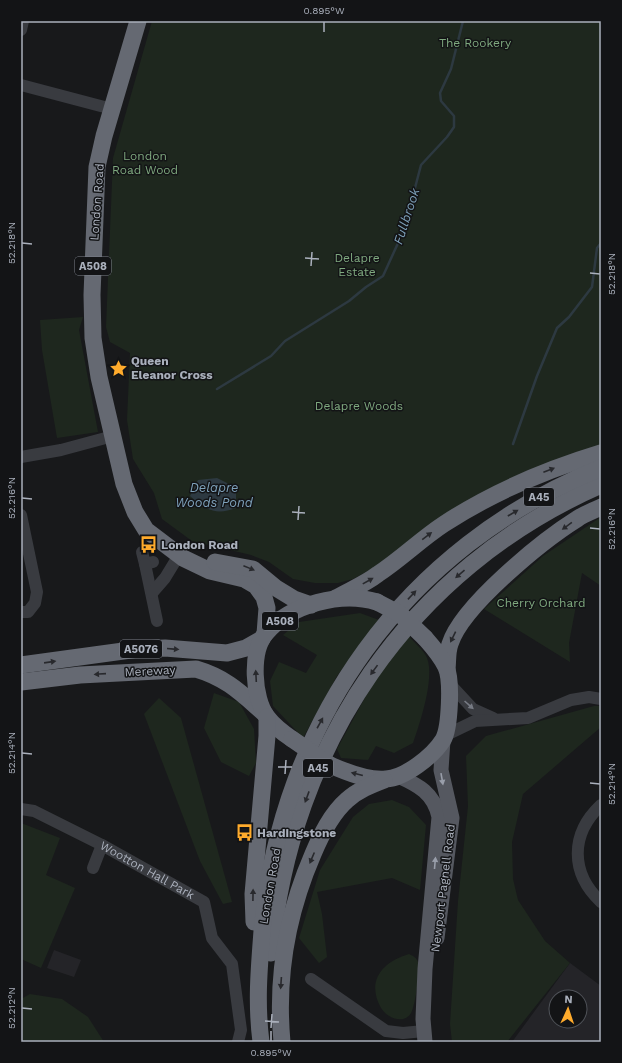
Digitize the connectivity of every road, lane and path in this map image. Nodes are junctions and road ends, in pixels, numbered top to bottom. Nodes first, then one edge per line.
1 (23, 21) edge
2 (138, 21) edge
3 (21, 30) edge
4 (21, 85) edge
5 (112, 109) junction
6 (113, 436) junction
7 (601, 453) edge
8 (21, 457) edge
9 (601, 468) edge
10 (601, 485) edge
11 (601, 506) edge
12 (21, 515) edge
13 (181, 556) junction
14 (147, 559) dead end
15 (152, 593) junction
16 (336, 598) junction
17 (311, 605) junction
18 (21, 612) edge
19 (157, 621) dead end
20 (264, 636) junction
21 (21, 665) edge
22 (448, 675) junction
23 (46, 679) junction
24 (21, 682) edge
25 (21, 688) edge
26 (601, 700) edge
27 (266, 715) junction
28 (497, 720) junction
29 (443, 738) junction
30 (391, 778) junction
31 (601, 805) edge
32 (21, 809) edge
33 (102, 845) junction
34 (93, 868) dead end
35 (601, 902) edge
36 (311, 979) dead end
37 (257, 990) junction
38 (424, 1013) junction
39 (425, 1037) edge
40 (238, 1042) edge
41 (261, 1042) edge
42 (272, 1042) edge
43 (282, 1042) edge

1 - 3 street
2 - 5 highway, London Road / A508
4 - 5 street
5 - 6 highway, London Road / A508
6 - 8 street
6 - 13 highway, London Road / A508
16 -> 7 highway
37 -> 9 highway, London Road / A45
10 -> 42 highway, London Road / A45
11 -> 22 highway
12 - 18 street
13 - 15 street
13 -> 17 highway, A508
13 - 20 highway, London Road / A508
14 - 15 street
15 - 19 street
16 - 17 highway, A508
16 - 22 highway, A508, bridge
17 - 20 highway, A508
21 -> 20 highway, Mereway / A5076
27 -> 20 highway, A508
22 -> 28 street
22 - 29 highway
23 - 24 highway, Mereway / A5076
23 - 25 street
27 -> 23 highway, Mereway / A5076
26 - 28 street
30 -> 27 highway, A508, bridge
37 -> 27 highway
28 - 29 street
29 - 30 highway
29 -> 38 main road, Newport Pagnell Road
38 -> 30 main road, Newport Pagnell Road
30 -> 43 highway
31 - 35 street
32 - 33 street, Wootton Hall Park
33 - 34 street
33 - 40 street, Wootton Hall Park
36 - 39 street
37 - 41 highway, London Road / A45
38 - 39 main road, Newport Pagnell Road

